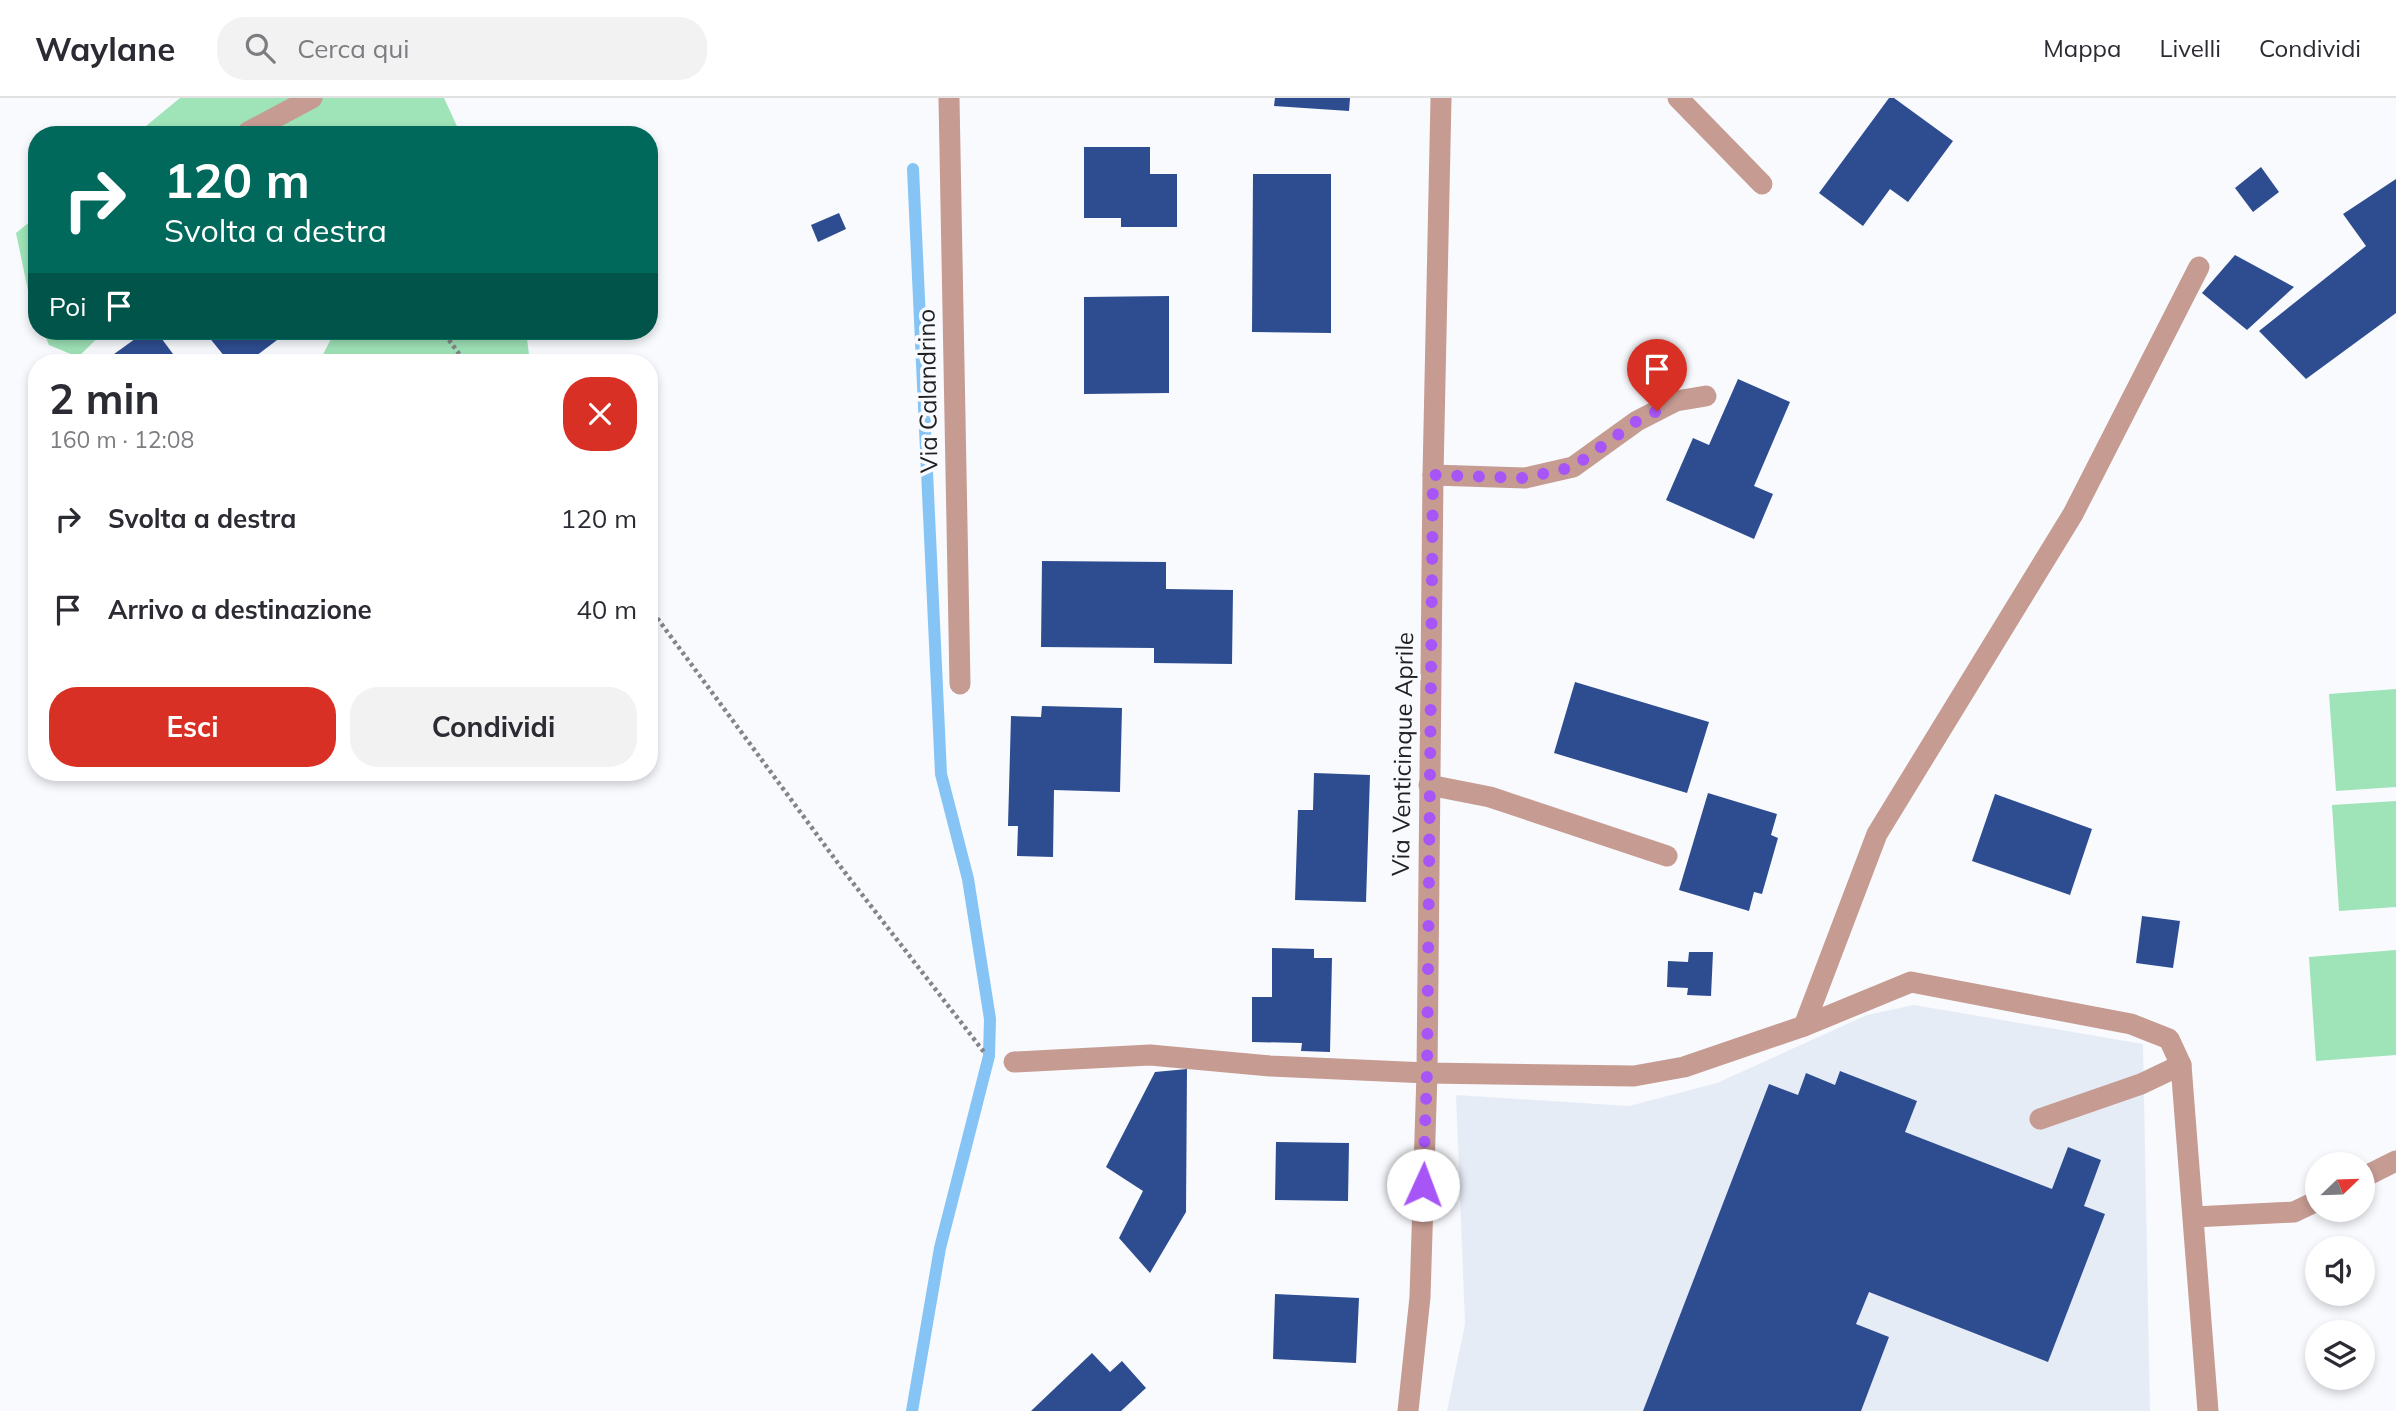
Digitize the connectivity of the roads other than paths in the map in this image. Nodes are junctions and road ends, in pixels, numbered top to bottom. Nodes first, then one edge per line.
1 (312, 98) edge
2 (949, 98) edge
3 (1441, 98) edge
4 (1678, 98) edge
5 (259, 126) edge
6 (1762, 184) dead end
7 (2199, 267) dead end
8 (1706, 396) dead end
9 (1433, 475) junction
10 (960, 684) dead end
11 (1429, 785) junction
12 (1667, 856) dead end
13 (1804, 1026) junction
14 (1014, 1062) road end
15 (2181, 1065) junction
16 (1427, 1073) junction
17 (2040, 1119) dead end
18 (2396, 1161) edge
19 (2375, 1172) edge
20 (2305, 1207) edge
21 (2194, 1217) junction
22 (1408, 1411) edge
23 (2208, 1411) edge

1 - 5 street
2 - 10 street, Via Calandrino
3 - 9 street, Via Venticinque Aprile
4 - 6 street
7 - 13 street
8 - 9 street
9 - 11 street, Via Venticinque Aprile
11 - 12 street
11 - 16 street, Via Venticinque Aprile
13 - 15 street
13 - 16 street
14 - 16 street
15 - 17 street
15 - 21 street
16 - 22 street, Via Venticinque Aprile
18 - 19 street
20 - 21 street
21 - 23 street

